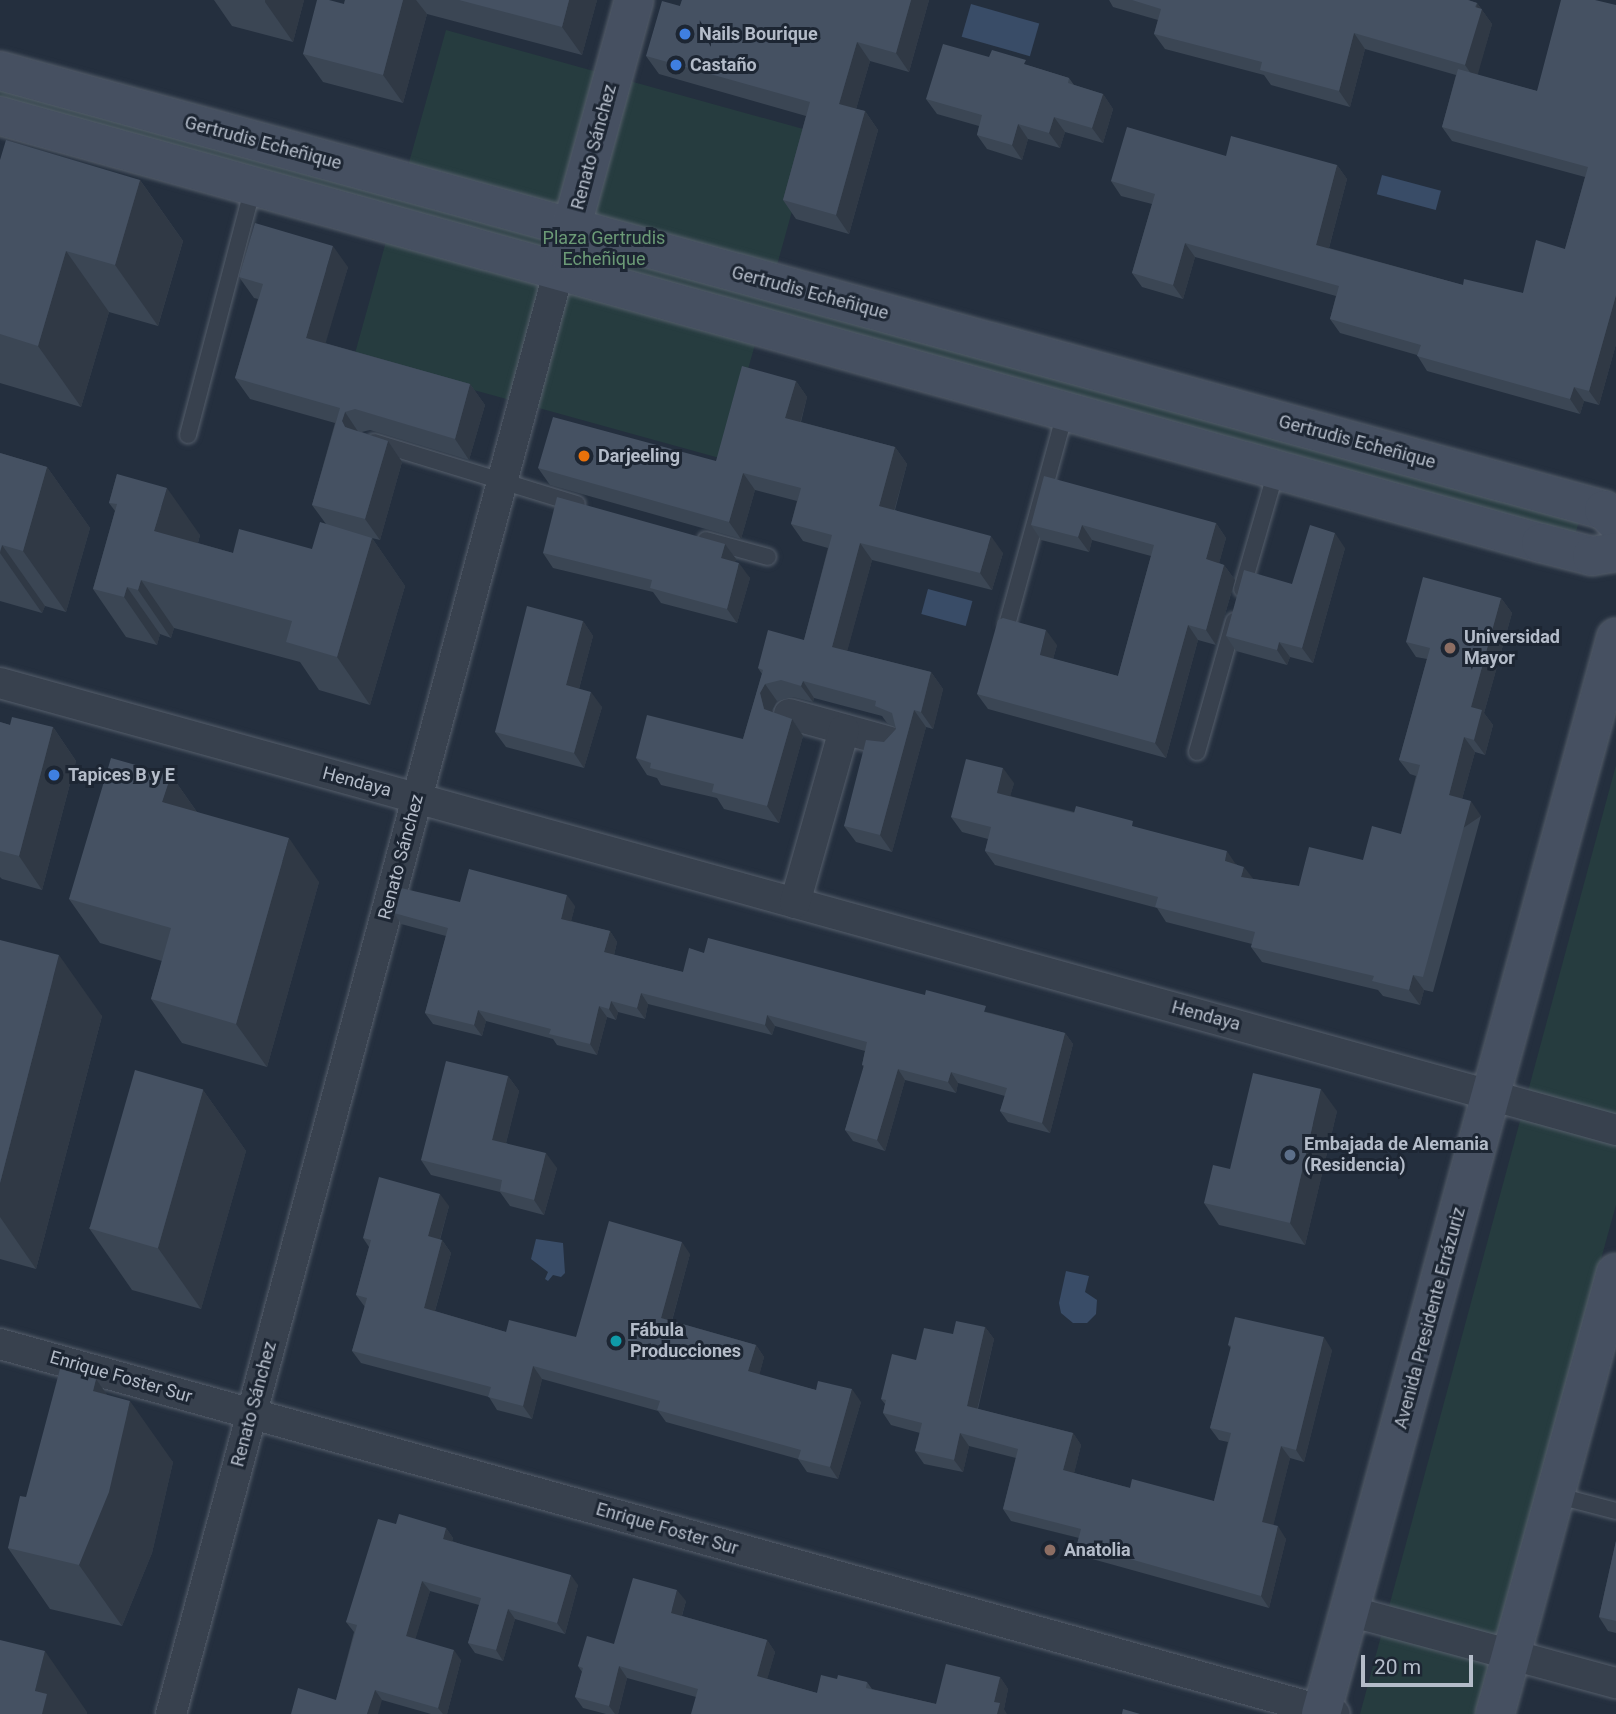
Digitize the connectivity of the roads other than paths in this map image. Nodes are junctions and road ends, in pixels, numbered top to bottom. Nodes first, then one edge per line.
1 (634, 0) edge
2 (0, 71) edge
3 (0, 117) edge
4 (253, 187) junction
5 (572, 227) junction
6 (559, 270) junction
7 (1065, 413) junction
8 (188, 435) dead end
9 (367, 440) edge
10 (1276, 471) junction
11 (502, 481) junction
12 (599, 510) edge
13 (1616, 522) edge
14 (690, 535) edge
15 (1616, 552) edge
16 (768, 557) dead end
17 (1007, 625) edge
18 (1616, 638) edge
19 (0, 683) edge
20 (789, 714) dead end
21 (845, 730) junction
22 (891, 742) edge
23 (1197, 752) dead end
24 (417, 799) junction
25 (795, 903) junction
26 (1491, 1095) junction
27 (1616, 1129) edge
28 (1616, 1273) edge
29 (0, 1344) edge
30 (251, 1413) junction
31 (1555, 1495) junction
32 (1616, 1511) edge
33 (1349, 1611) junction
34 (1511, 1655) junction
35 (1616, 1683) edge
36 (1326, 1713) edge
37 (171, 1714) edge
38 (1495, 1714) edge

1 - 5 street, Renato Sánchez
2 - 5 street, Gertrudis Echeñique
3 - 4 street
4 - 6 street
4 - 8 lane
5 - 6 street, Renato Sánchez
5 - 13 street, Gertrudis Echeñique
6 - 7 street
6 - 11 street, Renato Sánchez
7 - 10 street
7 - 17 lane
9 - 11 lane
10 - 15 street
10 - 23 lane
11 - 12 lane
11 - 24 street, Renato Sánchez
14 - 16 lane
18 - 26 street, Avenida Presidente Errázuriz
19 - 24 street, Hendaya
20 - 21 street
21 - 22 street
21 - 25 street
24 - 25 street, Hendaya
24 - 30 street, Renato Sánchez
25 - 26 street, Hendaya
26 - 27 street, Hendaya
26 - 33 street, Avenida Presidente Errázuriz
28 - 31 street
29 - 30 street, Enrique Foster Sur
30 - 36 street, Enrique Foster Sur
30 - 37 street, Renato Sánchez
31 - 32 lane
31 - 34 street
33 - 34 street
33 - 36 street, Avenida Presidente Errázuriz
34 - 35 street
34 - 38 street

